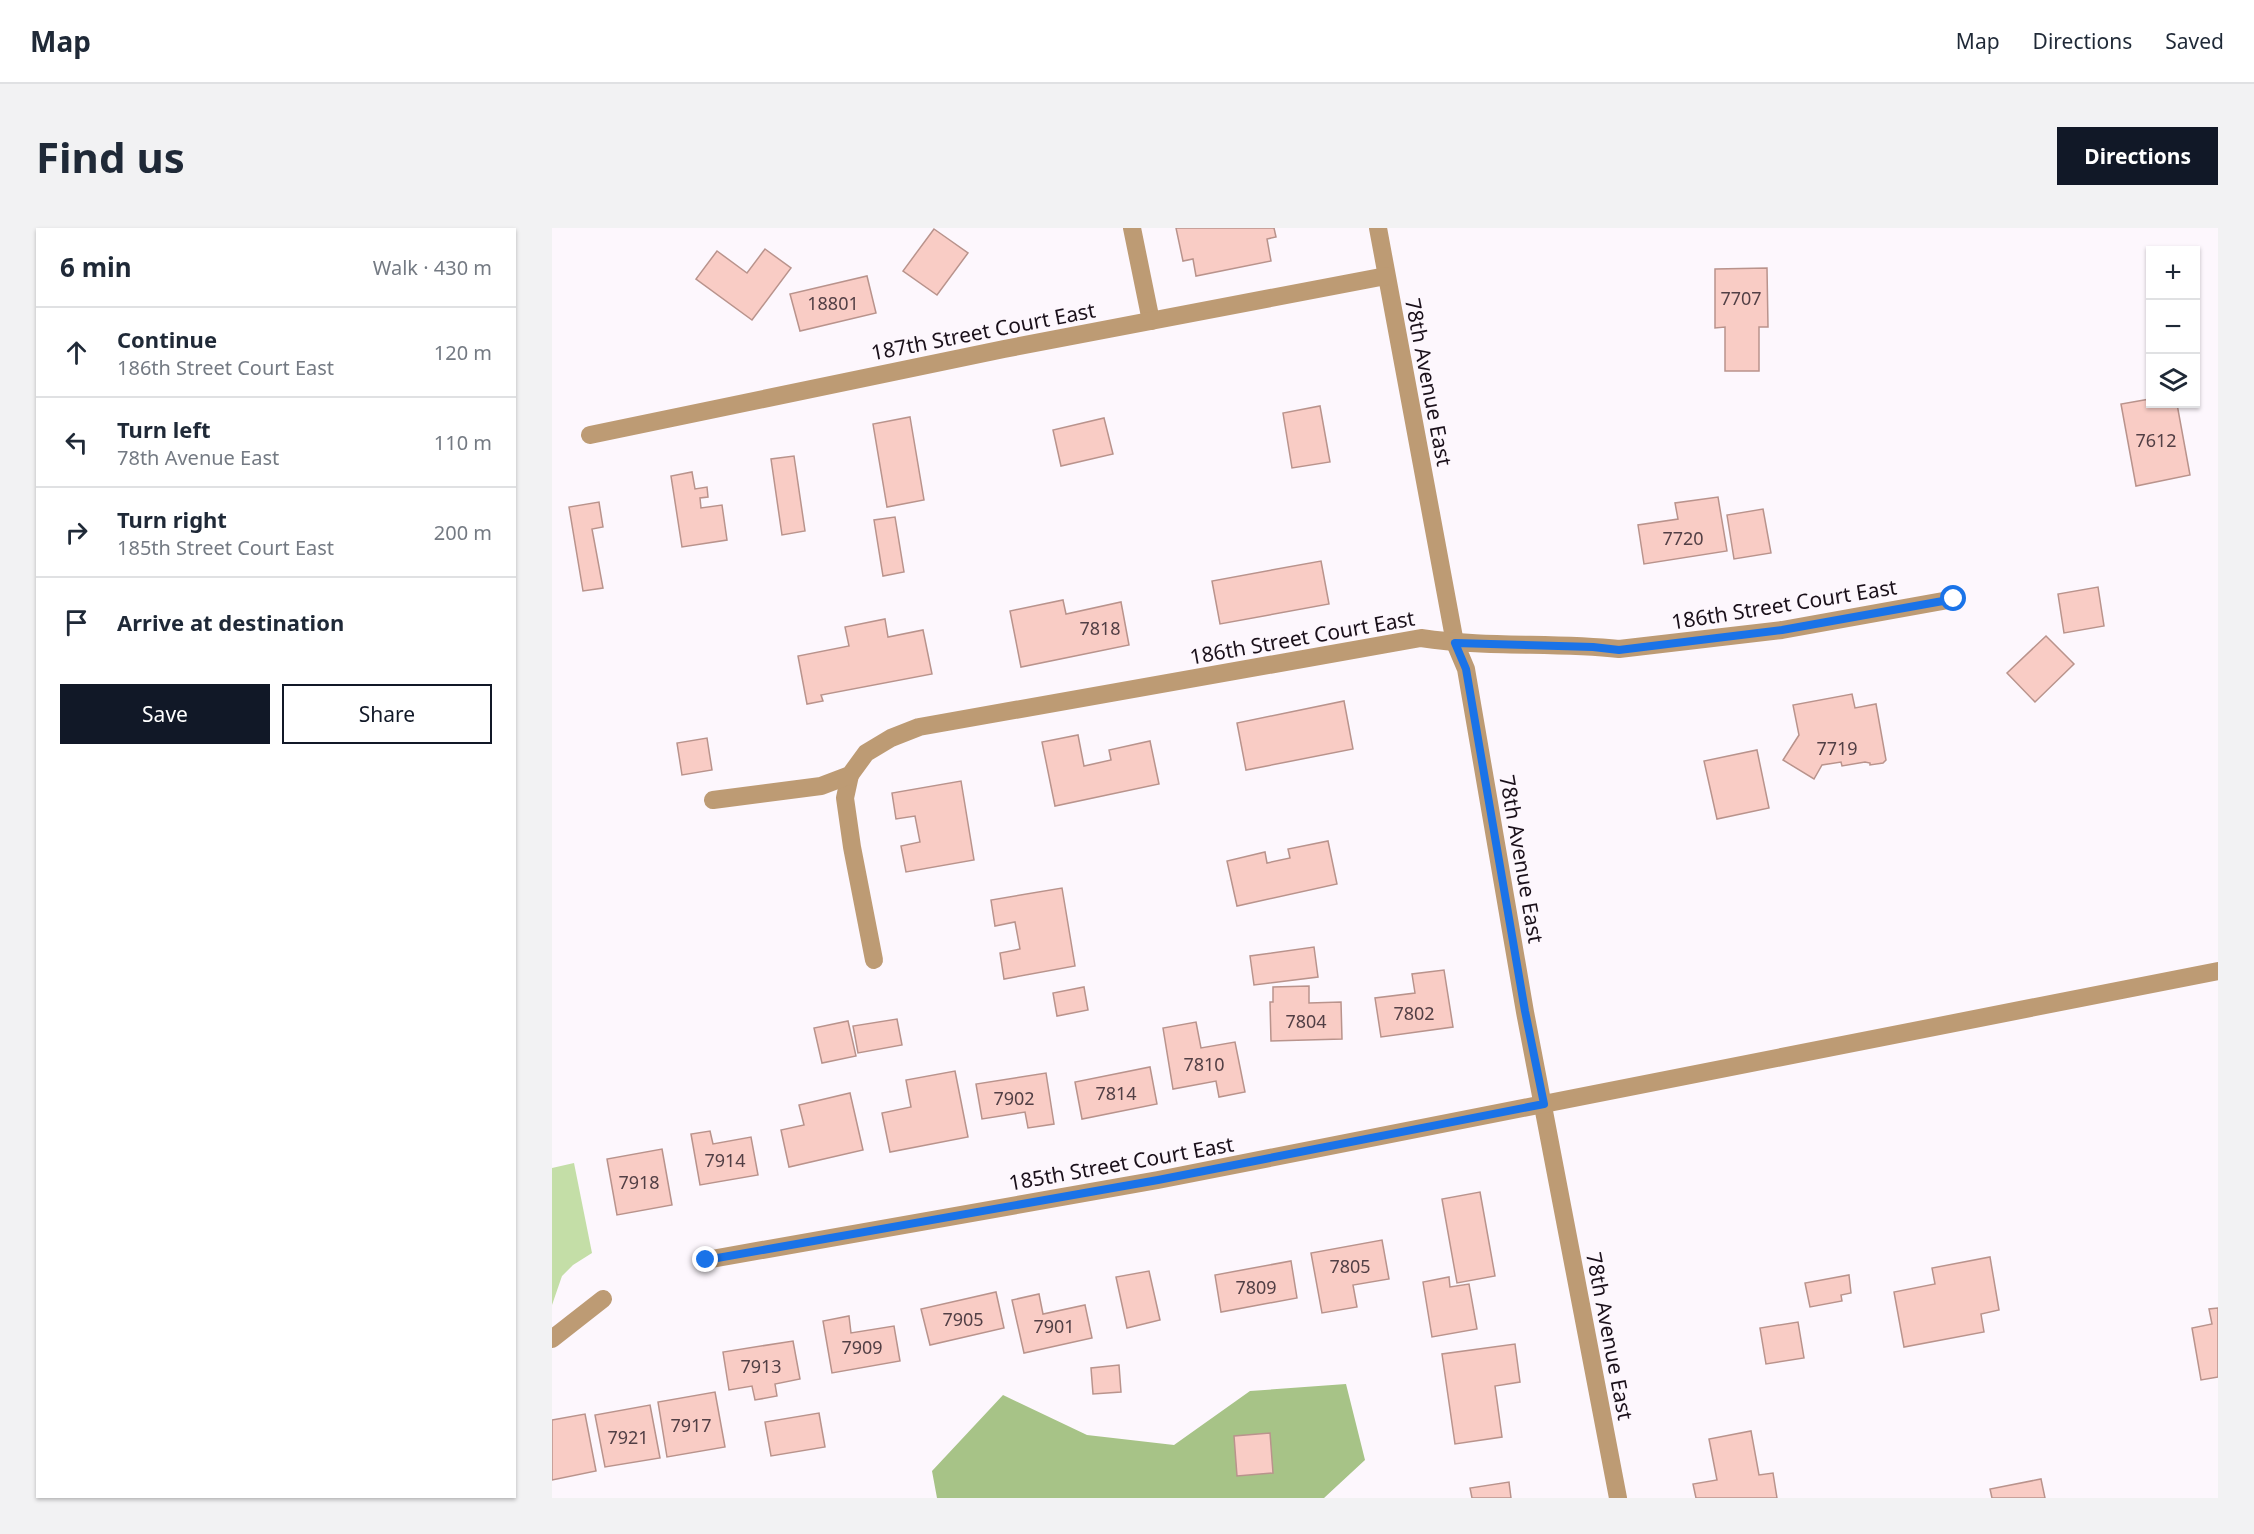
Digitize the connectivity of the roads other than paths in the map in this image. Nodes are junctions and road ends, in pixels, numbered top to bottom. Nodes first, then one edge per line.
1 (1132, 228) edge
2 (1378, 228) edge
3 (1386, 276) junction
4 (1151, 321) junction
5 (590, 435) dead end
6 (1954, 599) dead end
7 (1455, 643) junction
8 (850, 775) junction
9 (714, 800) dead end
10 (874, 960) dead end
11 (2218, 971) edge
12 (1544, 1104) junction
13 (706, 1260) dead end
14 (603, 1299) dead end
15 (552, 1339) edge
16 (1618, 1498) edge

1 - 4 street
2 - 3 street, 78th Avenue East
3 - 4 street, 187th Street Court East
3 - 7 street, 78th Avenue East
4 - 5 street, 187th Street Court East
6 - 7 street, 186th Street Court East
7 - 8 street, 186th Street Court East
7 - 12 street, 78th Avenue East
8 - 9 street
8 - 10 street
11 - 12 street, 185th Street Court East
12 - 13 street, 185th Street Court East
12 - 16 street, 78th Avenue East
14 - 15 street

